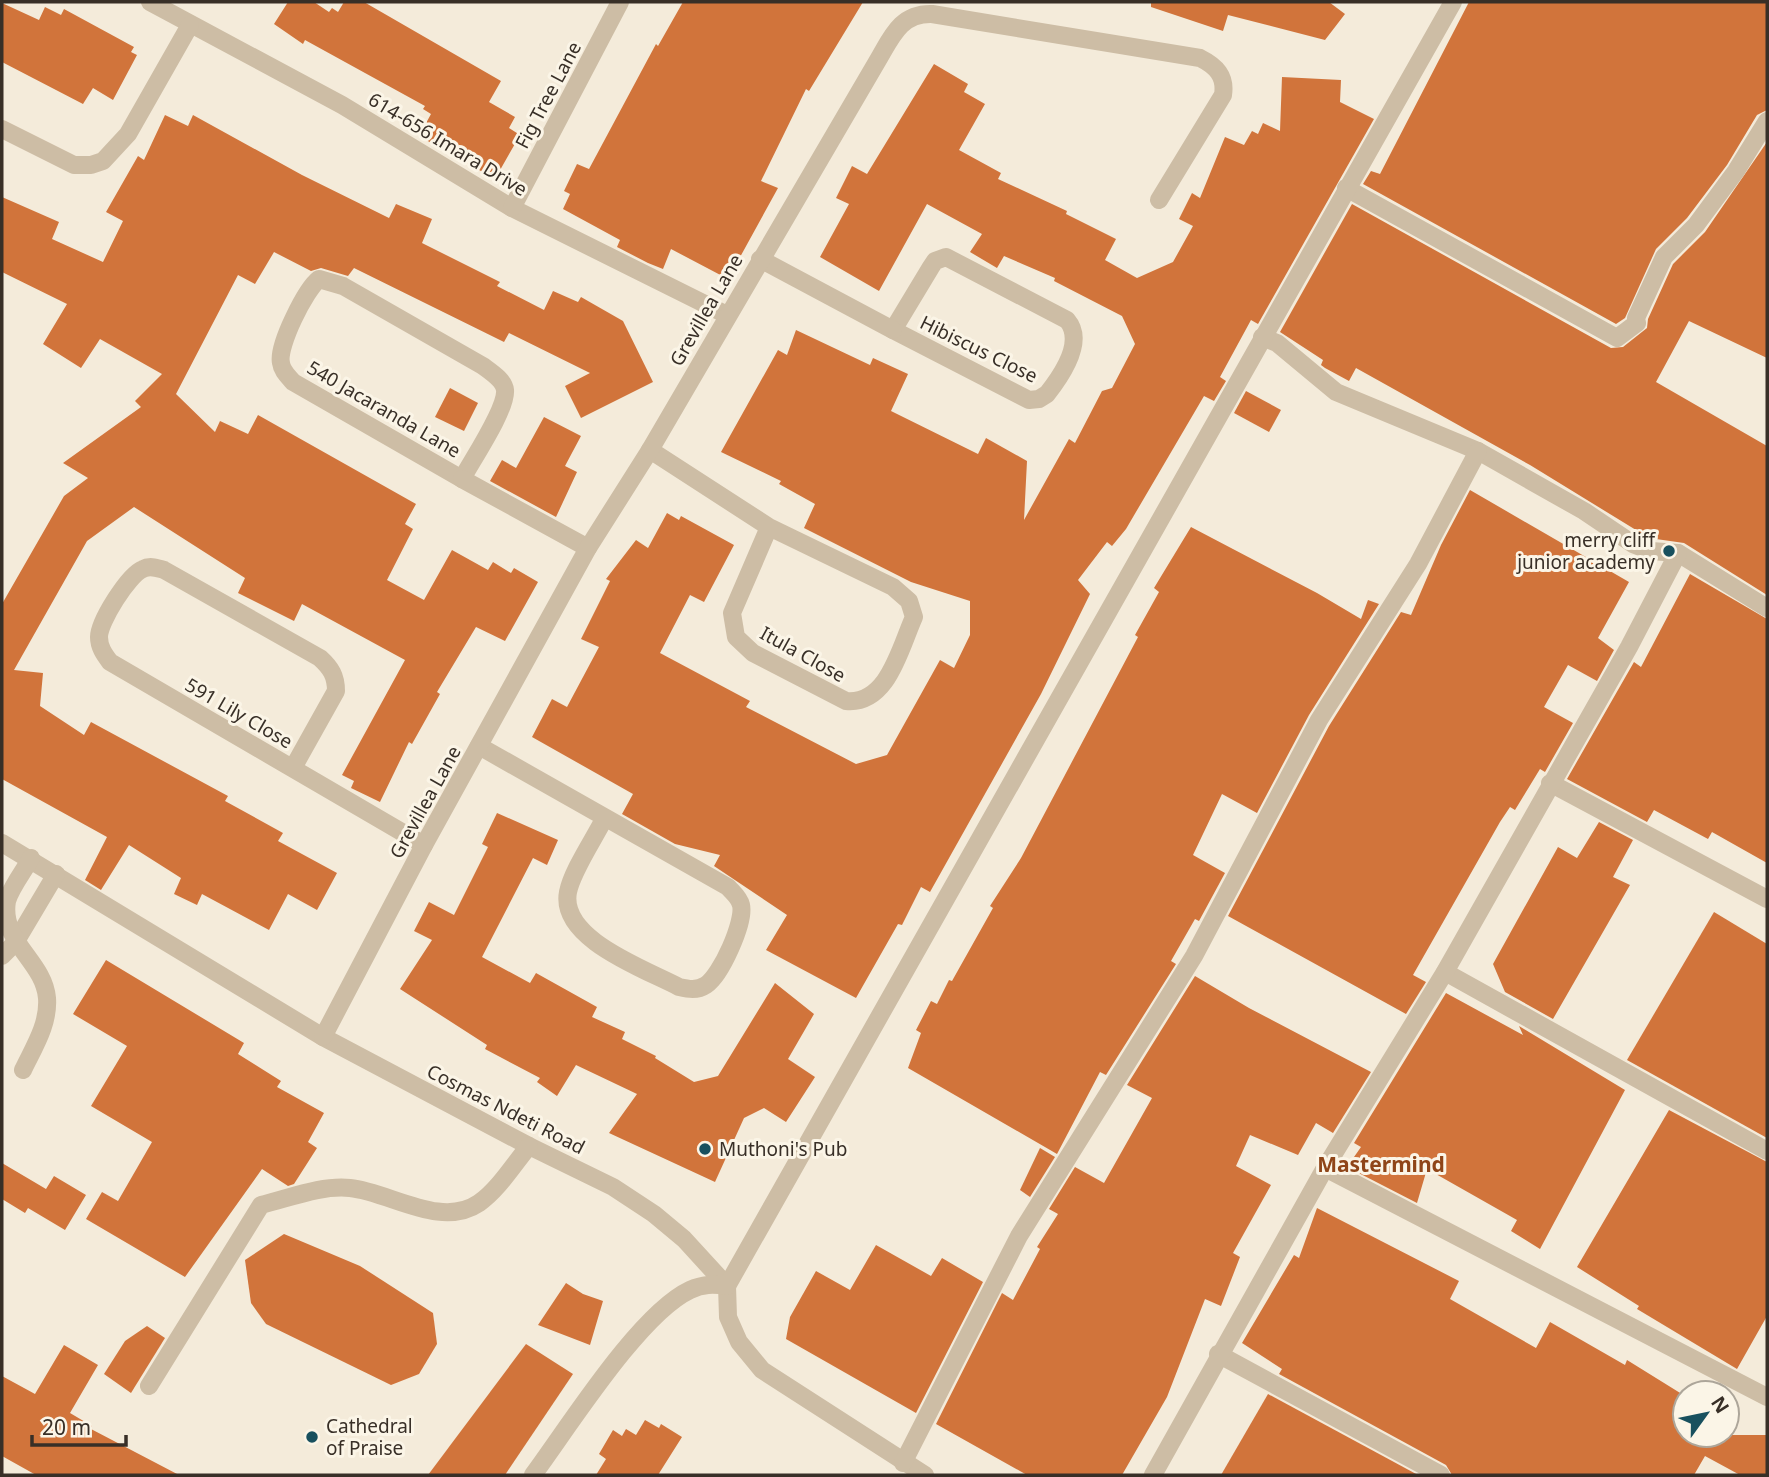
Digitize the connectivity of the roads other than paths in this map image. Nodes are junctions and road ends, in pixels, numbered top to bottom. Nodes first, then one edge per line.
1 (150, 2) edge
2 (621, 2) edge
3 (1453, 2) edge
4 (190, 25) junction
5 (1767, 121) edge
6 (2, 129) edge
7 (1346, 188) junction
8 (1159, 200) dead end
9 (512, 208) junction
10 (760, 259) junction
11 (727, 315) junction
12 (893, 330) junction
13 (1262, 337) junction
14 (650, 450) junction
15 (1478, 451) junction
16 (462, 479) junction
17 (769, 527) junction
18 (588, 548) junction
19 (1678, 553) junction
20 (1767, 607) edge
21 (479, 746) junction
22 (293, 768) junction
23 (1550, 783) junction
24 (604, 819) junction
25 (2, 842) edge
26 (424, 845) junction
27 (31, 858) junction
28 (56, 874) junction
29 (1767, 899) edge
30 (15, 943) junction
31 (2, 956) edge
32 (1445, 972) junction
33 (323, 1037) junction
34 (23, 1070) dead end
35 (528, 1146) junction
36 (1767, 1151) edge
37 (1325, 1168) junction
38 (727, 1286) junction
39 (1219, 1354) junction
40 (149, 1386) dead end
41 (1767, 1397) edge
42 (903, 1463) junction
43 (533, 1475) edge
44 (925, 1475) edge
45 (1153, 1475) edge
46 (1441, 1475) edge

1 - 4 street, 614-656 Imara Drive
2 - 9 street, Fig Tree Lane
3 - 7 street
4 - 6 street
4 - 9 street, 614-656 Imara Drive
5 - 7 street
7 - 13 street
8 - 10 street, Grevillea Lane
9 - 11 street, 614-656 Imara Drive
10 - 11 street, Grevillea Lane
10 - 12 street, Hibiscus Close
11 - 14 street, Grevillea Lane
12 - 12 street, Hibiscus Close
13 - 15 street
13 - 38 street
14 - 17 street, Itula Close
14 - 18 street, Grevillea Lane
15 - 19 street
15 - 42 street
16 - 16 street, 540 Jacaranda Lane
16 - 18 street
17 - 17 street, Itula Close
18 - 21 street, Grevillea Lane
19 - 20 street
19 - 23 street
21 - 24 street
21 - 26 street, Grevillea Lane
22 - 22 street, 591 Lily Close
22 - 26 street, 591 Lily Close
23 - 29 street
23 - 32 street
24 - 24 street
25 - 27 street, Cosmas Ndeti Road
26 - 33 street, Grevillea Lane
27 - 28 street, Cosmas Ndeti Road
27 - 30 street
28 - 30 street
28 - 33 street, Cosmas Ndeti Road
30 - 31 street
30 - 34 street
32 - 36 street
32 - 37 street
33 - 35 street, Cosmas Ndeti Road
35 - 38 street, Cosmas Ndeti Road
35 - 40 street
37 - 39 street
37 - 41 street
38 - 42 street
38 - 43 street
39 - 45 street
39 - 46 street
42 - 44 street

